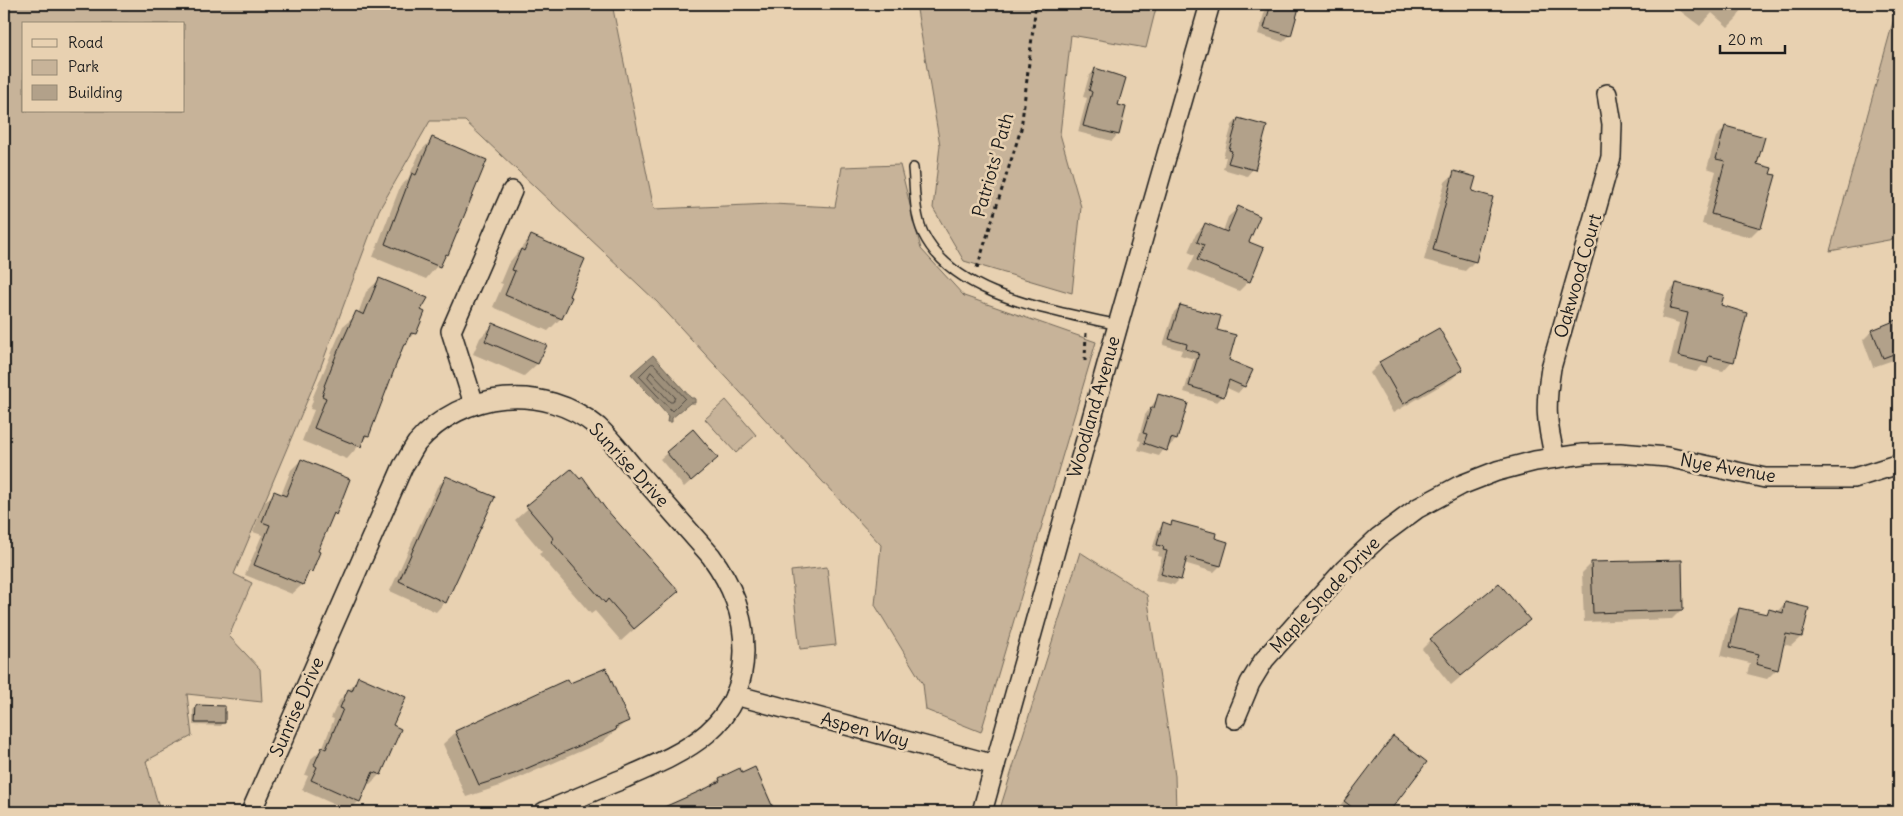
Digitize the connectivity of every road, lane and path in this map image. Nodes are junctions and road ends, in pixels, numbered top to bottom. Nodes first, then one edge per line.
1 (1036, 4) edge
2 (1210, 4) edge
3 (1607, 94) dead end
4 (913, 168) dead end
5 (512, 191) dead end
6 (975, 272) dead end
7 (1118, 325) junction
8 (474, 404) junction
9 (1555, 458) junction
10 (1899, 464) edge
11 (735, 695) junction
12 (1235, 719) dead end
13 (995, 765) junction
14 (256, 811) edge
15 (544, 812) edge
16 (982, 812) edge

1 - 6 path, Patriots' Path
2 - 7 street, Woodland Avenue
3 - 9 street, Oakwood Court
4 - 7 lane
5 - 8 street
7 - 13 street, Woodland Avenue
8 - 11 street, Sunrise Drive
8 - 14 street, Sunrise Drive
9 - 10 street, Nye Avenue
9 - 12 street, Maple Shade Drive
11 - 13 street, Aspen Way
11 - 15 street, Sunrise Drive
13 - 16 street, Woodland Avenue

